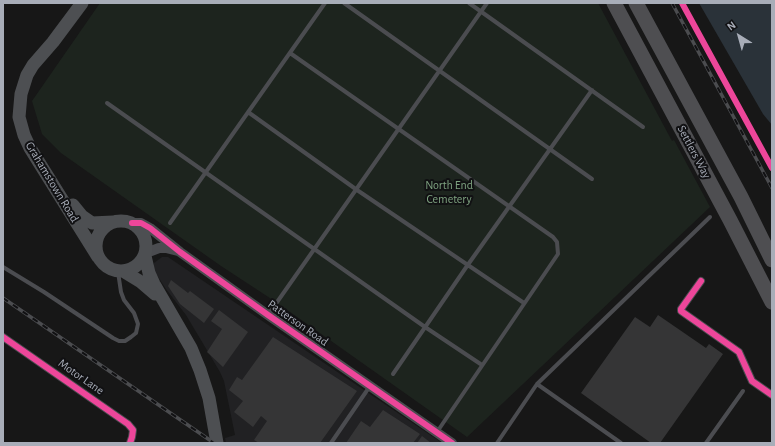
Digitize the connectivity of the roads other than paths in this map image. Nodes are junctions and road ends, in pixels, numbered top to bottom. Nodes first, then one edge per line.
1 (82, 3) edge
2 (325, 3) edge
3 (344, 3) edge
4 (469, 3) edge
5 (487, 3) edge
6 (614, 3) edge
7 (636, 3) edge
8 (481, 12) junction
9 (53, 42) junction
10 (290, 53) junction
11 (440, 70) junction
12 (592, 90) junction
13 (107, 103) dead end
14 (248, 112) junction
15 (643, 126) dead end
16 (399, 130) junction
17 (551, 149) junction
18 (206, 172) junction
19 (592, 179) dead end
20 (357, 190) junction
21 (741, 198) junction
22 (509, 206) junction
23 (710, 217) dead end
24 (113, 222) junction
25 (132, 223) junction
26 (170, 223) dead end
27 (315, 249) junction
28 (772, 251) edge
29 (180, 252) junction
30 (145, 254) junction
31 (98, 257) junction
32 (772, 260) edge
33 (467, 266) junction
34 (3, 267) edge
35 (121, 271) junction
36 (701, 282) dead end
37 (162, 301) junction
38 (772, 302) edge
39 (524, 303) junction
40 (268, 315) junction
41 (425, 327) junction
42 (3, 336) edge
43 (482, 365) junction
44 (393, 374) dead end
45 (537, 384) junction
46 (370, 386) junction
47 (744, 391) dead end
48 (772, 395) edge
49 (437, 432) junction
50 (448, 442) edge
51 (130, 443) edge
52 (217, 443) edge
53 (331, 443) edge
54 (497, 443) edge
55 (621, 443) edge
56 (706, 443) edge

1 - 9 main road, Grahamstown Road
2 - 10 lane
3 - 11 lane
4 - 8 lane
5 - 8 lane
6 - 38 highway, Settlers Way
7 - 21 highway, Settlers Way
8 - 11 lane
8 - 12 lane
9 - 24 main road, Grahamstown Road
9 - 31 main road, Grahamstown Road
10 - 14 lane
10 - 16 lane
11 - 16 lane
11 - 17 lane
12 - 15 lane
12 - 17 lane
13 - 18 lane
14 - 18 lane
14 - 20 lane
16 - 20 lane
16 - 22 lane
17 - 19 lane
17 - 22 lane
18 - 26 lane
18 - 27 lane
20 - 27 lane
20 - 33 lane
21 - 28 highway
21 - 32 highway, Settlers Way
22 - 33 lane
22 - 39 lane
23 - 45 lane
24 - 25 main road, Grahamstown Road
24 - 31 main road
25 - 29 street, Patterson Road
25 - 30 main road, Grahamstown Road
27 - 40 lane
27 - 41 lane
29 - 30 street, Patterson Road
29 - 40 street, Patterson Road
30 - 35 main road
30 - 37 main road, Grahamstown Road
31 - 35 main road, Grahamstown Road
33 - 39 lane
33 - 41 lane
34 - 35 lane
35 - 37 main road, Grahamstown Road
36 - 48 street
37 - 52 main road, Grahamstown Road
39 - 43 lane
40 - 46 street, Patterson Road
41 - 43 lane
41 - 44 lane
42 - 51 street, Motor Lane
43 - 49 lane
45 - 54 lane
45 - 55 lane
46 - 49 street, Patterson Road
46 - 53 lane
47 - 56 lane
49 - 50 street, Patterson Road

